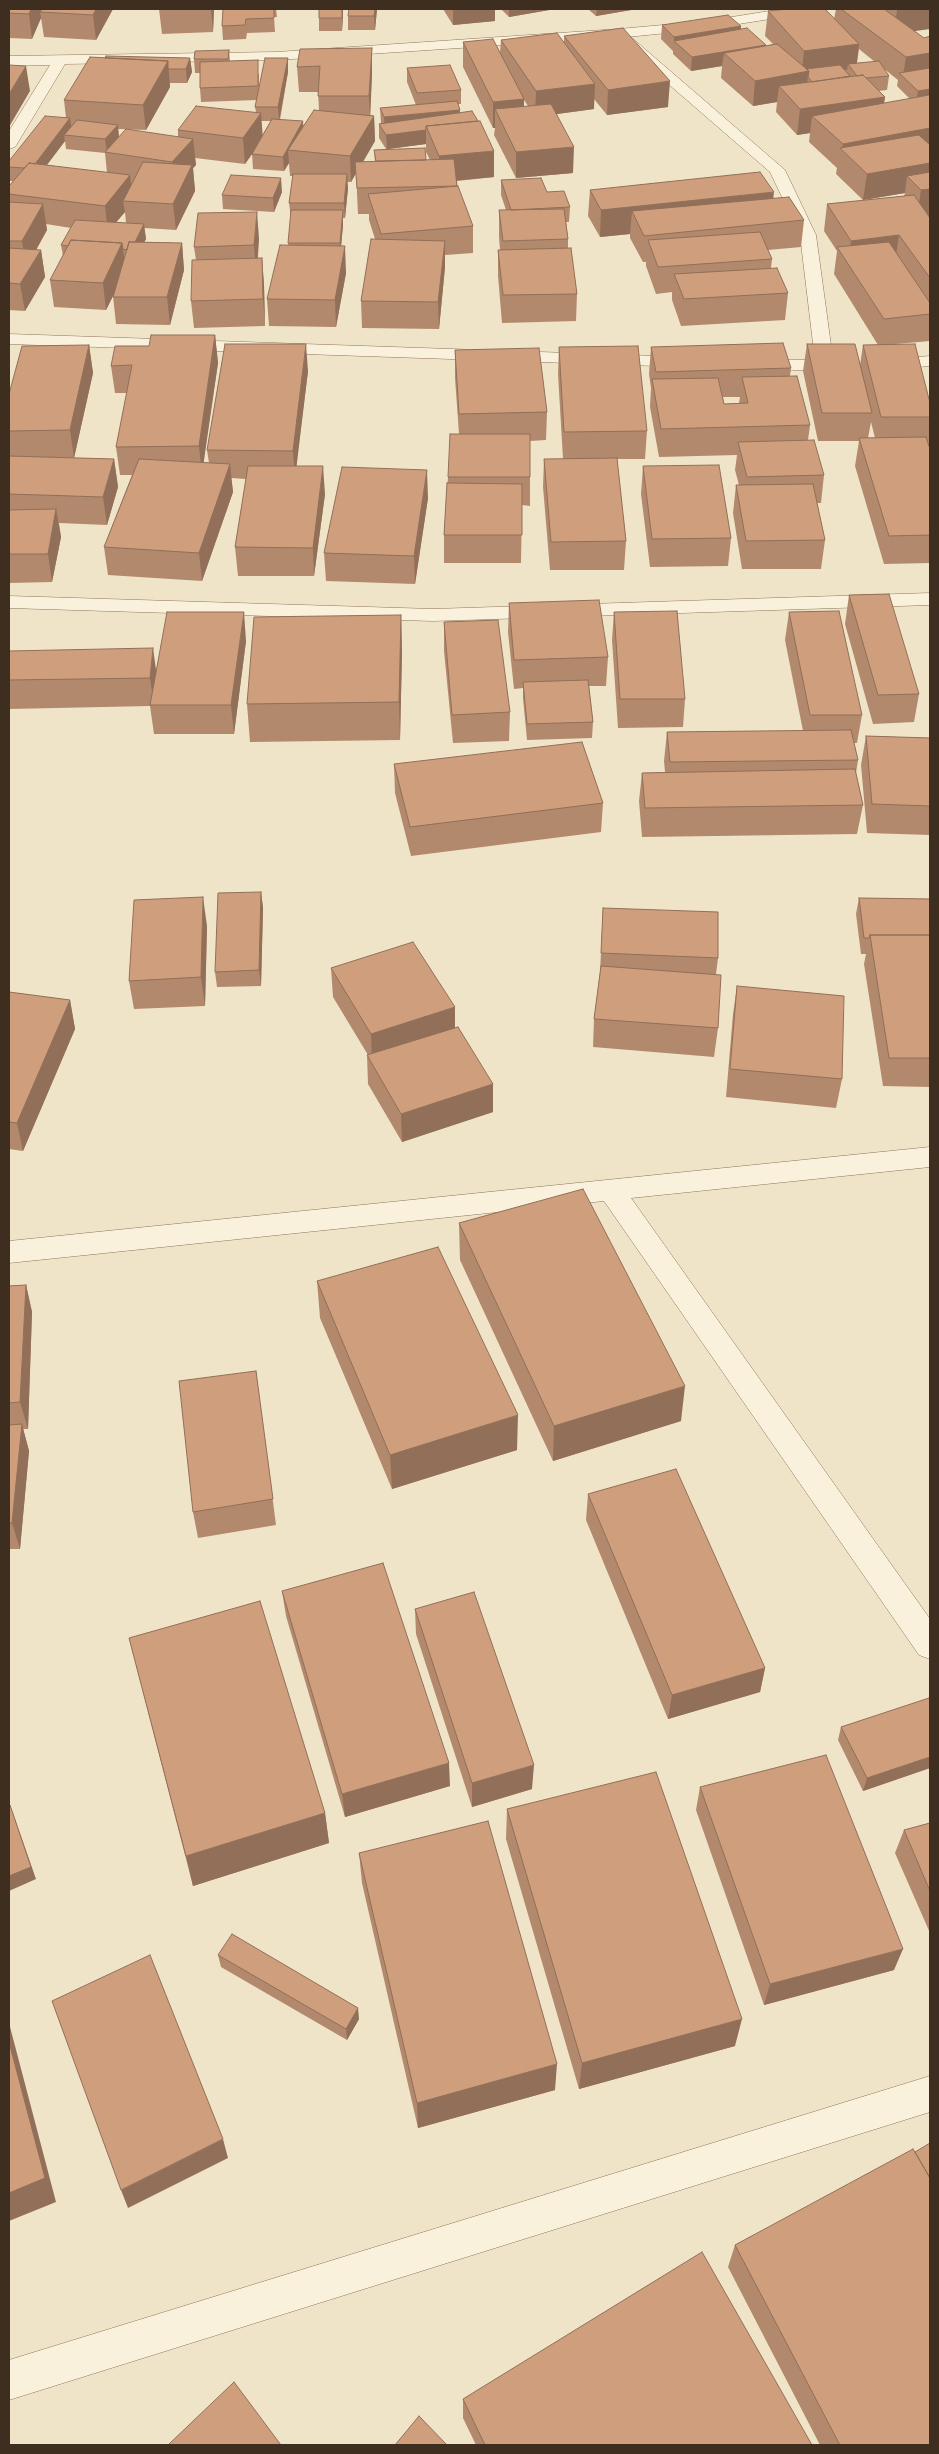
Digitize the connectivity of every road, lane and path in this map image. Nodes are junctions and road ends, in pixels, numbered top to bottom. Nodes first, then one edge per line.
1 (808, 9) edge
2 (619, 33) junction
3 (60, 60) junction
4 (9, 61) edge
5 (9, 144) edge
6 (9, 339) edge
7 (930, 361) edge
8 (705, 362) edge
9 (735, 363) edge
10 (825, 366) junction
11 (930, 599) edge
12 (9, 602) edge
13 (930, 1157) edge
14 (610, 1189) junction
15 (9, 1252) edge
16 (930, 1645) edge
17 (930, 2094) edge
18 (9, 2380) edge

1 - 2 street
2 - 3 street
2 - 10 street
3 - 4 street
3 - 5 street
6 - 8 street
7 - 10 street
9 - 10 street
11 - 12 street
13 - 14 street
14 - 15 street
14 - 16 street
17 - 18 street

